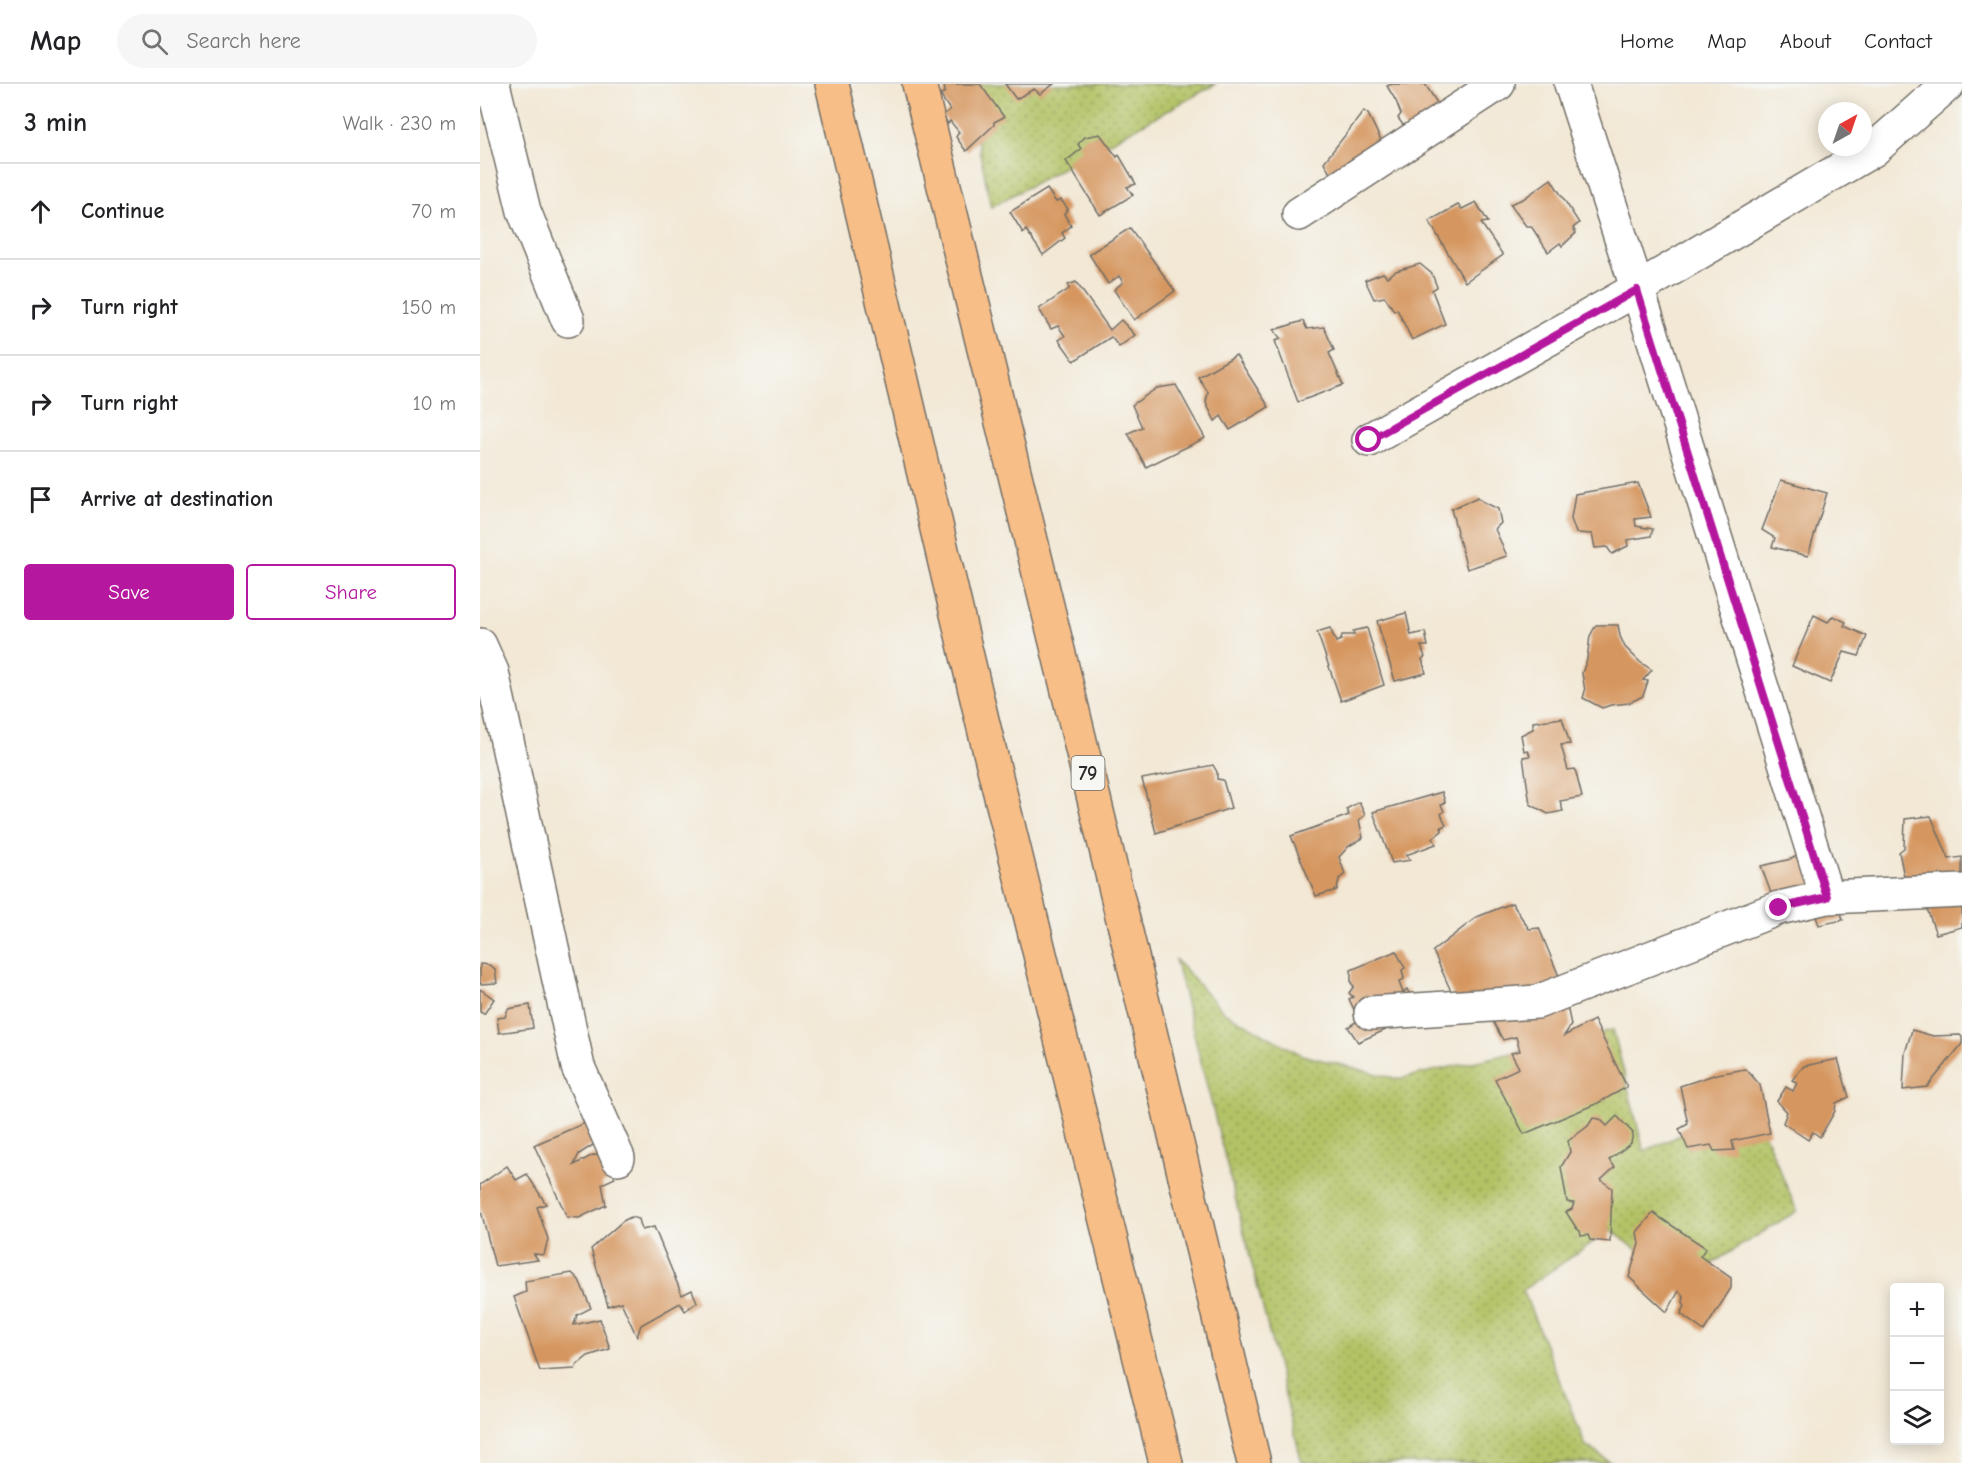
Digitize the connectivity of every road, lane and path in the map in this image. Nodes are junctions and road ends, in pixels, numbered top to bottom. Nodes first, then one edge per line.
1 (494, 84) edge
2 (832, 84) edge
3 (919, 84) edge
4 (1498, 84) edge
5 (1571, 84) edge
6 (1948, 84) edge
7 (1299, 214) dead end
8 (1637, 290) junction
9 (568, 320) dead end
10 (1369, 440) dead end
11 (480, 645) edge
12 (1962, 891) edge
13 (1827, 897) junction
14 (1371, 1013) dead end
15 (618, 1158) dead end
16 (1166, 1463) edge
17 (1254, 1463) edge

1 - 9 street
2 - 16 highway
3 - 17 highway, 79
4 - 7 street
5 - 8 street
6 - 8 street
8 - 10 street
8 - 13 street
11 - 15 street
12 - 13 street
13 - 14 street

